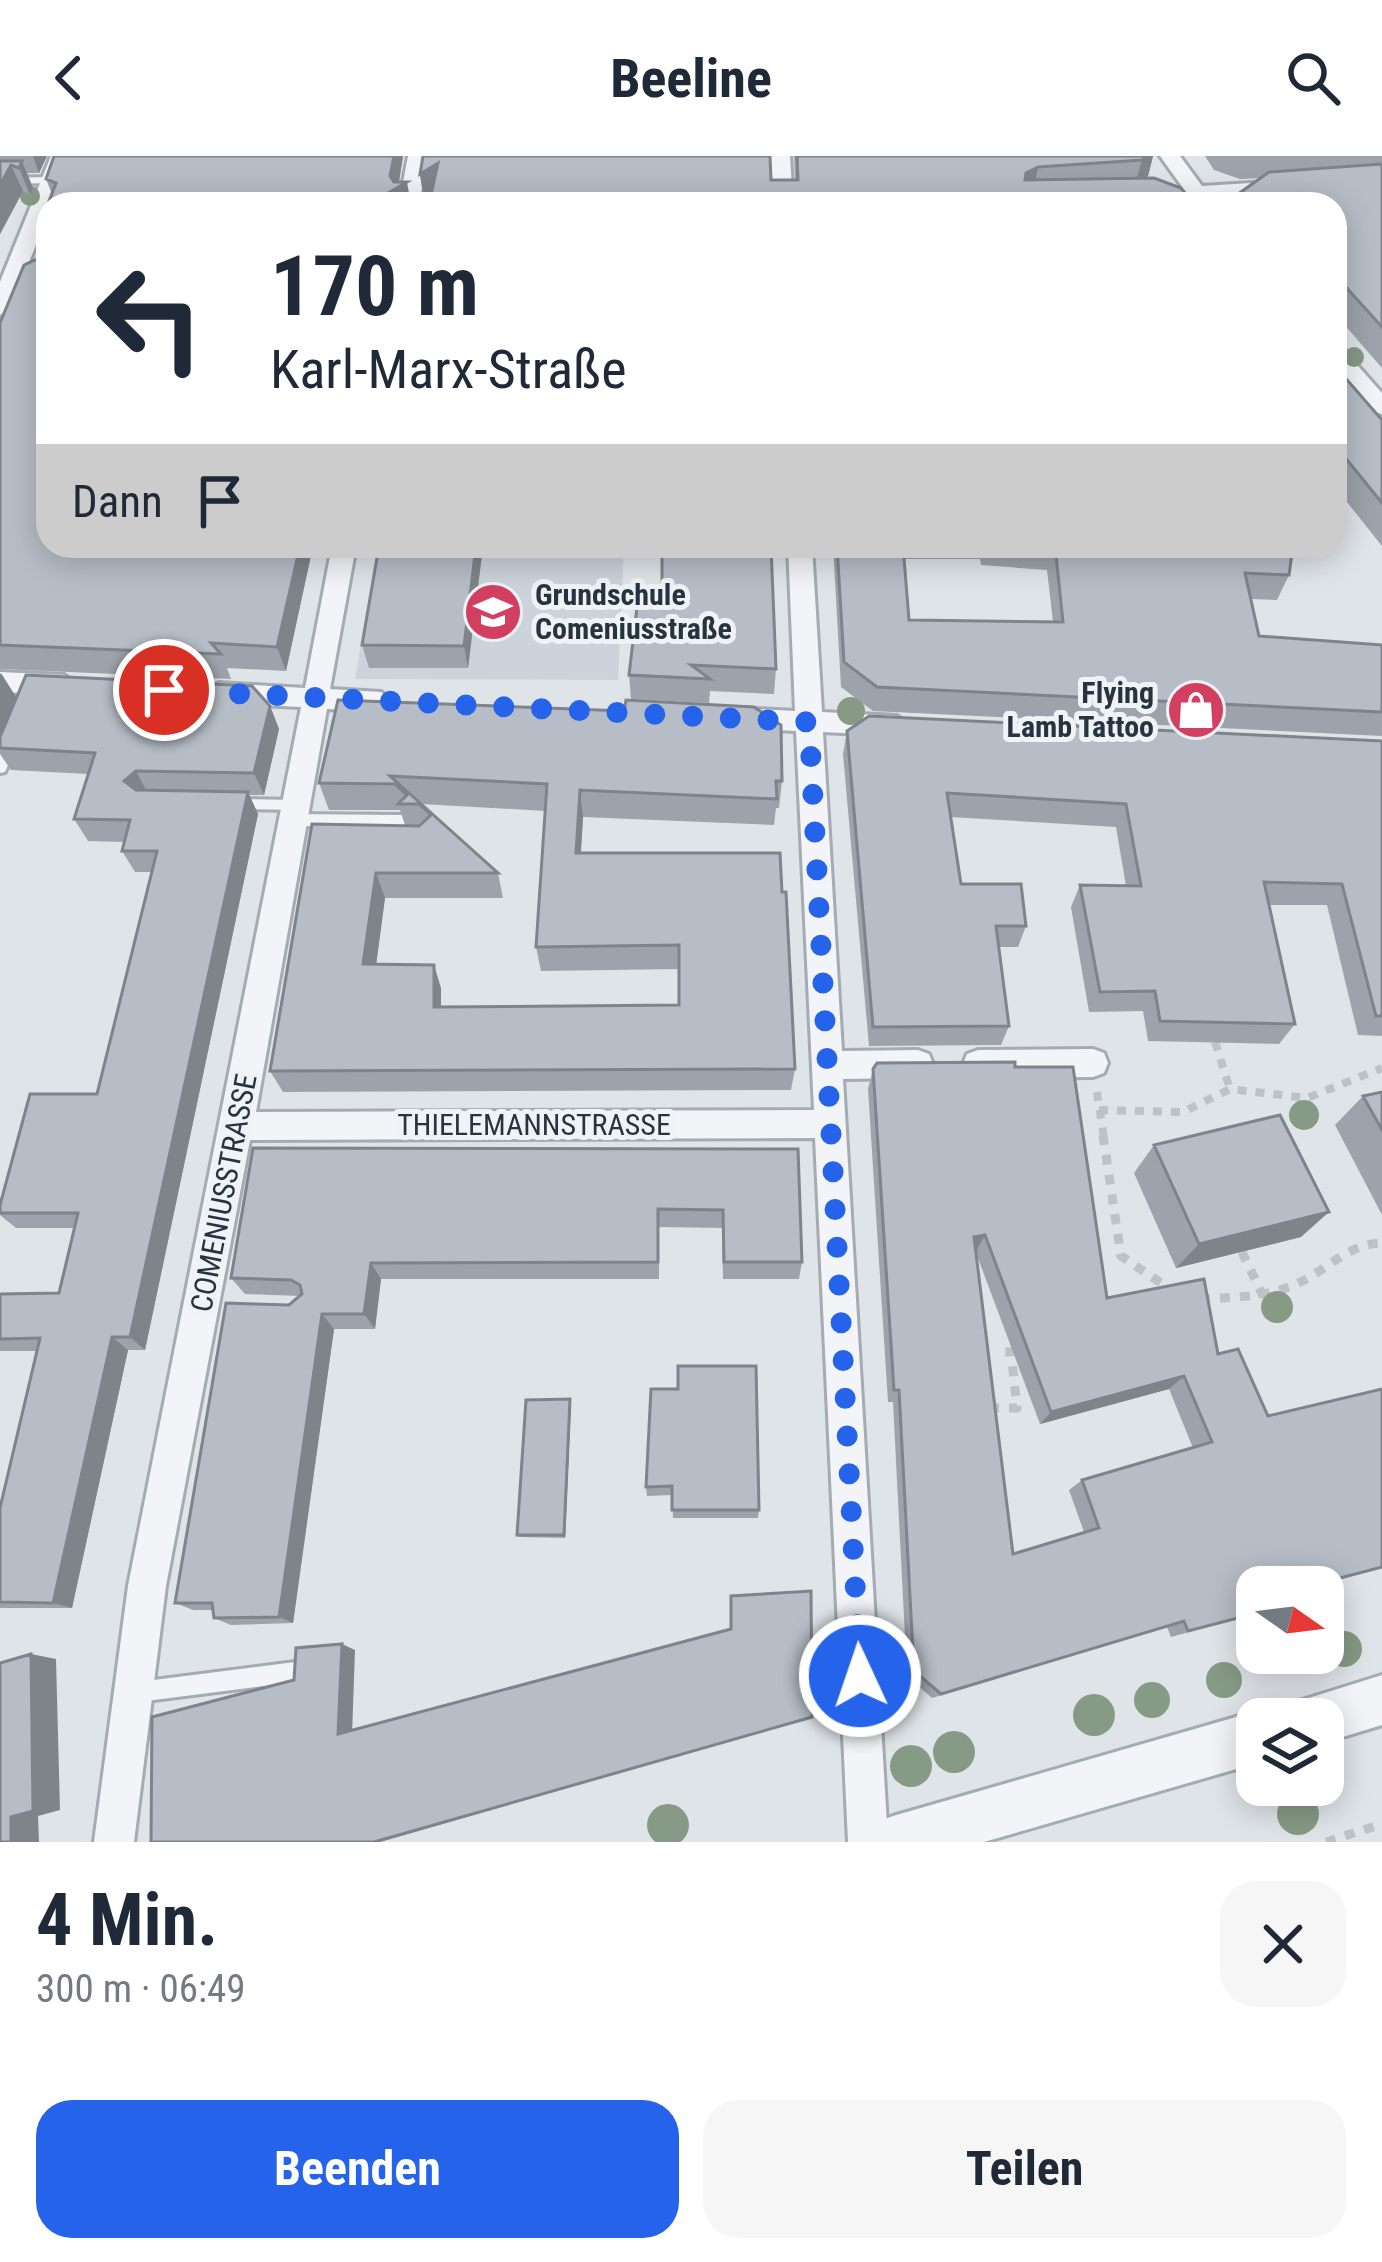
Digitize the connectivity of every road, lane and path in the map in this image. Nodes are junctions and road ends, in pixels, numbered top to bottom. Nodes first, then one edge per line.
1 (62, 156) edge
2 (418, 156) edge
3 (780, 156) edge
4 (1170, 156) edge
5 (51, 180) junction
6 (0, 181) edge
7 (1310, 185) edge
8 (45, 192) edge
9 (411, 192) edge
10 (782, 192) edge
11 (1195, 192) edge
12 (1250, 192) edge
13 (36, 212) edge
14 (7, 273) edge
15 (0, 308) edge
16 (1347, 368) edge
17 (1382, 407) edge
18 (342, 558) edge
19 (801, 558) edge
20 (0, 682) edge
21 (81, 686) edge
22 (199, 692) edge
23 (315, 698) junction
24 (409, 703) edge
25 (712, 717) edge
26 (809, 722) junction
27 (17, 726) edge
28 (931, 728) edge
29 (0, 768) edge
30 (215, 804) edge
31 (403, 821) edge
32 (297, 826) junction
33 (1215, 1042) edge
34 (1093, 1063) joint
35 (828, 1065) junction
36 (1382, 1068) edge
37 (1230, 1089) junction
38 (1100, 1110) junction
39 (831, 1124) junction
40 (238, 1126) junction
41 (1382, 1243) edge
42 (1242, 1252) edge
43 (1174, 1291) edge
44 (1263, 1296) junction
45 (1193, 1300) edge
46 (998, 1352) dead end
47 (971, 1408) edge
48 (295, 1672) edge
49 (129, 1693) junction
50 (1382, 1700) edge
51 (1344, 1711) edge
52 (1236, 1743) edge
53 (1382, 1824) edge
54 (114, 1842) edge
55 (868, 1842) edge
56 (893, 1842) edge
57 (1326, 1842) edge

1 - 5 street
2 - 9 street
3 - 10 street
4 - 11 street
5 - 6 lane
5 - 8 street
7 - 12 street
13 - 14 street
14 - 15 street
16 - 17 street
18 - 23 street, COMENIUSSTRASSE
19 - 26 street
20 - 21 street
22 - 23 street
23 - 24 street
23 - 32 street, COMENIUSSTRASSE
25 - 26 street
26 - 28 street
26 - 35 street
27 - 29 lane
30 - 32 lane
31 - 32 lane
32 - 40 street, COMENIUSSTRASSE
33 - 37 path
34 - 35 street
34 - 38 path
35 - 39 street
36 - 37 path
37 - 38 path
38 - 43 path
39 - 40 street, THIELEMANNSTRASSE
39 - 55 street
40 - 49 street, COMENIUSSTRASSE
41 - 44 path
42 - 44 path
44 - 45 path
46 - 47 path
48 - 49 lane
49 - 54 street, COMENIUSSTRASSE
50 - 51 street
52 - 56 street
53 - 57 path

